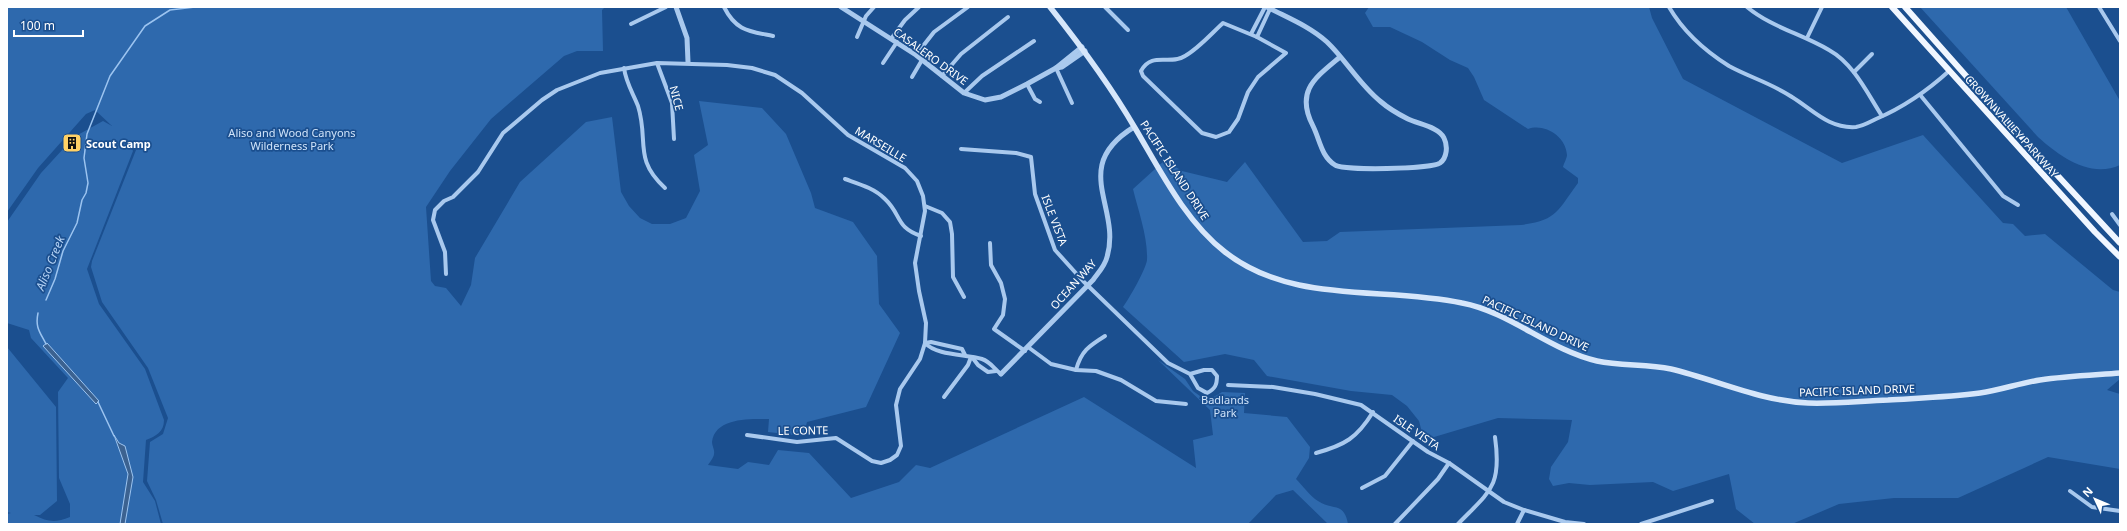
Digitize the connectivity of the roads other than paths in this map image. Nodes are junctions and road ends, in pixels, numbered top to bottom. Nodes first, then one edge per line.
1 (666, 7) edge
2 (676, 7) edge
3 (724, 7) edge
4 (840, 7) edge
5 (874, 7) edge
6 (919, 7) edge
7 (968, 7) edge
8 (1050, 7) edge
9 (1105, 7) edge
10 (1669, 7) edge
11 (1747, 7) edge
12 (1822, 7) edge
13 (1892, 7) edge
14 (1905, 7) edge
15 (2099, 7) edge
16 (1267, 8) edge
17 (1008, 17) dead end
18 (864, 22) junction
19 (631, 24) dead end
20 (1128, 30) dead end
21 (1250, 34) junction
22 (772, 36) dead end
23 (857, 37) dead end
24 (1256, 37) junction
25 (1807, 38) junction
26 (891, 39) junction
27 (1034, 41) dead end
28 (2120, 41) edge
29 (897, 42) junction
30 (1939, 45) junction
31 (1083, 49) junction
32 (1872, 54) dead end
33 (916, 55) junction
34 (1340, 57) junction
35 (922, 60) junction
36 (688, 62) junction
37 (657, 63) junction
38 (883, 63) dead end
39 (624, 68) junction
40 (1056, 68) junction
41 (1949, 71) junction
42 (1854, 72) junction
43 (942, 76) junction
44 (912, 77) dead end
45 (1027, 84) junction
46 (964, 93) junction
47 (1982, 95) junction
48 (1921, 96) junction
49 (1040, 102) dead end
50 (1072, 103) dead end
51 (1882, 116) junction
52 (1134, 127) junction
53 (674, 139) dead end
54 (961, 149) dead end
55 (845, 179) dead end
56 (665, 188) dead end
57 (2018, 205) dead end
58 (925, 206) junction
59 (2112, 214) dead end
60 (2120, 225) edge
61 (921, 236) junction
62 (990, 243) dead end
63 (2120, 243) edge
64 (2120, 257) edge
65 (446, 274) dead end
66 (1088, 285) junction
67 (964, 297) dead end
68 (1105, 336) dead end
69 (925, 343) junction
70 (1027, 349) junction
71 (965, 355) junction
72 (971, 356) junction
73 (1076, 370) junction
74 (996, 371) junction
75 (2120, 373) edge
76 (1001, 374) joint
77 (1190, 374) junction
78 (1217, 383) junction
79 (944, 397) dead end
80 (1186, 404) dead end
81 (1373, 412) junction
82 (747, 435) dead end
83 (1495, 438) dead end
84 (1413, 442) junction
85 (1316, 453) dead end
86 (1449, 463) junction
87 (1362, 488) dead end
88 (1489, 492) junction
89 (2070, 492) dead end
90 (1712, 501) dead end
91 (1524, 510) junction
92 (2120, 511) edge
93 (1395, 524) edge
94 (1458, 524) edge
95 (1517, 524) edge
96 (1584, 524) edge
97 (1641, 524) edge

1 - 19 street
2 - 36 street
3 - 22 street
4 - 18 street, CASALERO DRIVE
5 - 18 street
6 - 26 street
7 - 33 street
8 - 31 main road, PACIFIC ISLAND DRIVE
9 - 20 street
10 - 51 street
11 - 25 street
12 - 25 street
13 - 41 main road, CROWN VALLEY PARKWAY
14 - 30 main road, CROWN VALLEY PARKWAY
15 - 28 street
16 - 21 street
16 - 24 street
16 - 34 street
17 - 43 street
18 - 23 street
18 - 26 street, CASALERO DRIVE
21 - 24 street
21 - 24 street
25 - 42 street
26 - 29 street, CASALERO DRIVE
27 - 46 street
29 - 33 street, CASALERO DRIVE
29 - 38 street
30 - 41 main road
30 - 47 main road, CROWN VALLEY PARKWAY
31 - 40 street, CASALERO DRIVE
31 - 52 main road, PACIFIC ISLAND DRIVE
32 - 42 street
33 - 35 street, CASALERO DRIVE
34 - 34 street
35 - 43 street, CASALERO DRIVE
35 - 44 street
36 - 37 street, MARSEILLE
36 - 58 street, MARSEILLE
37 - 39 street, MARSEILLE
37 - 53 street, NICE
39 - 56 street
39 - 65 street, MARSEILLE
40 - 45 street, CASALERO DRIVE
40 - 50 street
41 - 47 main road
41 - 48 street
41 - 64 main road, CROWN VALLEY PARKWAY
42 - 51 street
43 - 46 street, CASALERO DRIVE
45 - 46 street, CASALERO DRIVE
45 - 49 street
47 - 63 main road, CROWN VALLEY PARKWAY
48 - 51 street
48 - 57 street
52 - 66 street, OCEAN WAY
52 - 75 main road, PACIFIC ISLAND DRIVE
54 - 66 street, ISLE VISTA
55 - 61 street
58 - 61 street, MARSEILLE
58 - 67 street
59 - 60 street
61 - 69 street, MARSEILLE
62 - 70 street
66 - 70 street, OCEAN WAY
66 - 77 street, ISLE VISTA
68 - 73 street
69 - 71 street
69 - 71 street
69 - 82 street, LE CONTE
70 - 73 street
70 - 76 street, OCEAN WAY
71 - 72 street
72 - 74 street
72 - 74 street
72 - 79 street
73 - 80 street
74 - 76 street
77 - 78 street
77 - 78 street, ISLE VISTA
78 - 81 street, ISLE VISTA
81 - 84 street, ISLE VISTA
81 - 85 street
83 - 88 street
84 - 86 street, ISLE VISTA
84 - 87 street
86 - 88 street, ISLE VISTA
86 - 93 street
88 - 91 street, ISLE VISTA
88 - 94 street
89 - 92 street
90 - 97 street
91 - 95 street
91 - 96 street, ISLE VISTA

